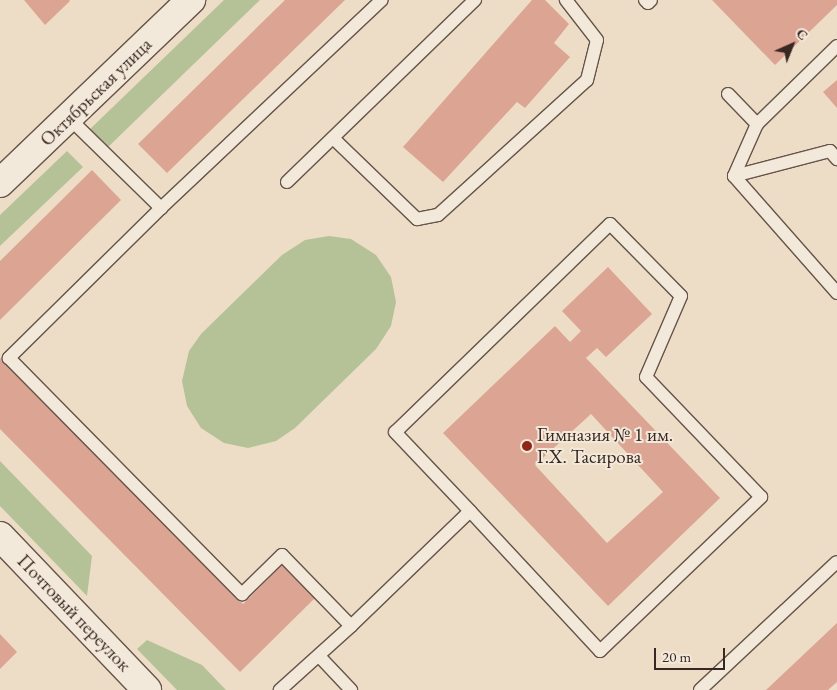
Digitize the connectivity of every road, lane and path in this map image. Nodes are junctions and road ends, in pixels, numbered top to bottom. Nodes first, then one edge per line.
1 (191, 0) edge
2 (382, 0) edge
3 (475, 0) edge
4 (566, 0) edge
5 (645, 0) edge
6 (651, 0) edge
7 (837, 46) edge
8 (728, 94) dead end
9 (69, 118) junction
10 (757, 124) junction
11 (333, 138) junction
12 (837, 159) edge
13 (734, 176) junction
14 (287, 182) dead end
15 (0, 184) edge
16 (160, 208) junction
17 (837, 294) edge
18 (470, 512) junction
19 (0, 536) edge
20 (837, 562) edge
21 (350, 626) junction
22 (318, 656) junction
23 (147, 690) edge
24 (280, 690) edge
25 (351, 690) edge
26 (700, 690) edge

1 - 9 street, Октябрьская улица
2 - 16 lane
3 - 11 lane
4 - 11 lane
5 - 6 lane
7 - 10 lane
8 - 10 lane
9 - 15 street, Октябрьская улица
9 - 16 lane
10 - 13 lane
11 - 14 lane
12 - 13 lane
13 - 17 lane
16 - 21 lane
18 - 18 lane
18 - 21 lane
19 - 23 street, Почтовый переулок
20 - 26 lane
21 - 22 lane
22 - 24 lane
22 - 25 lane

